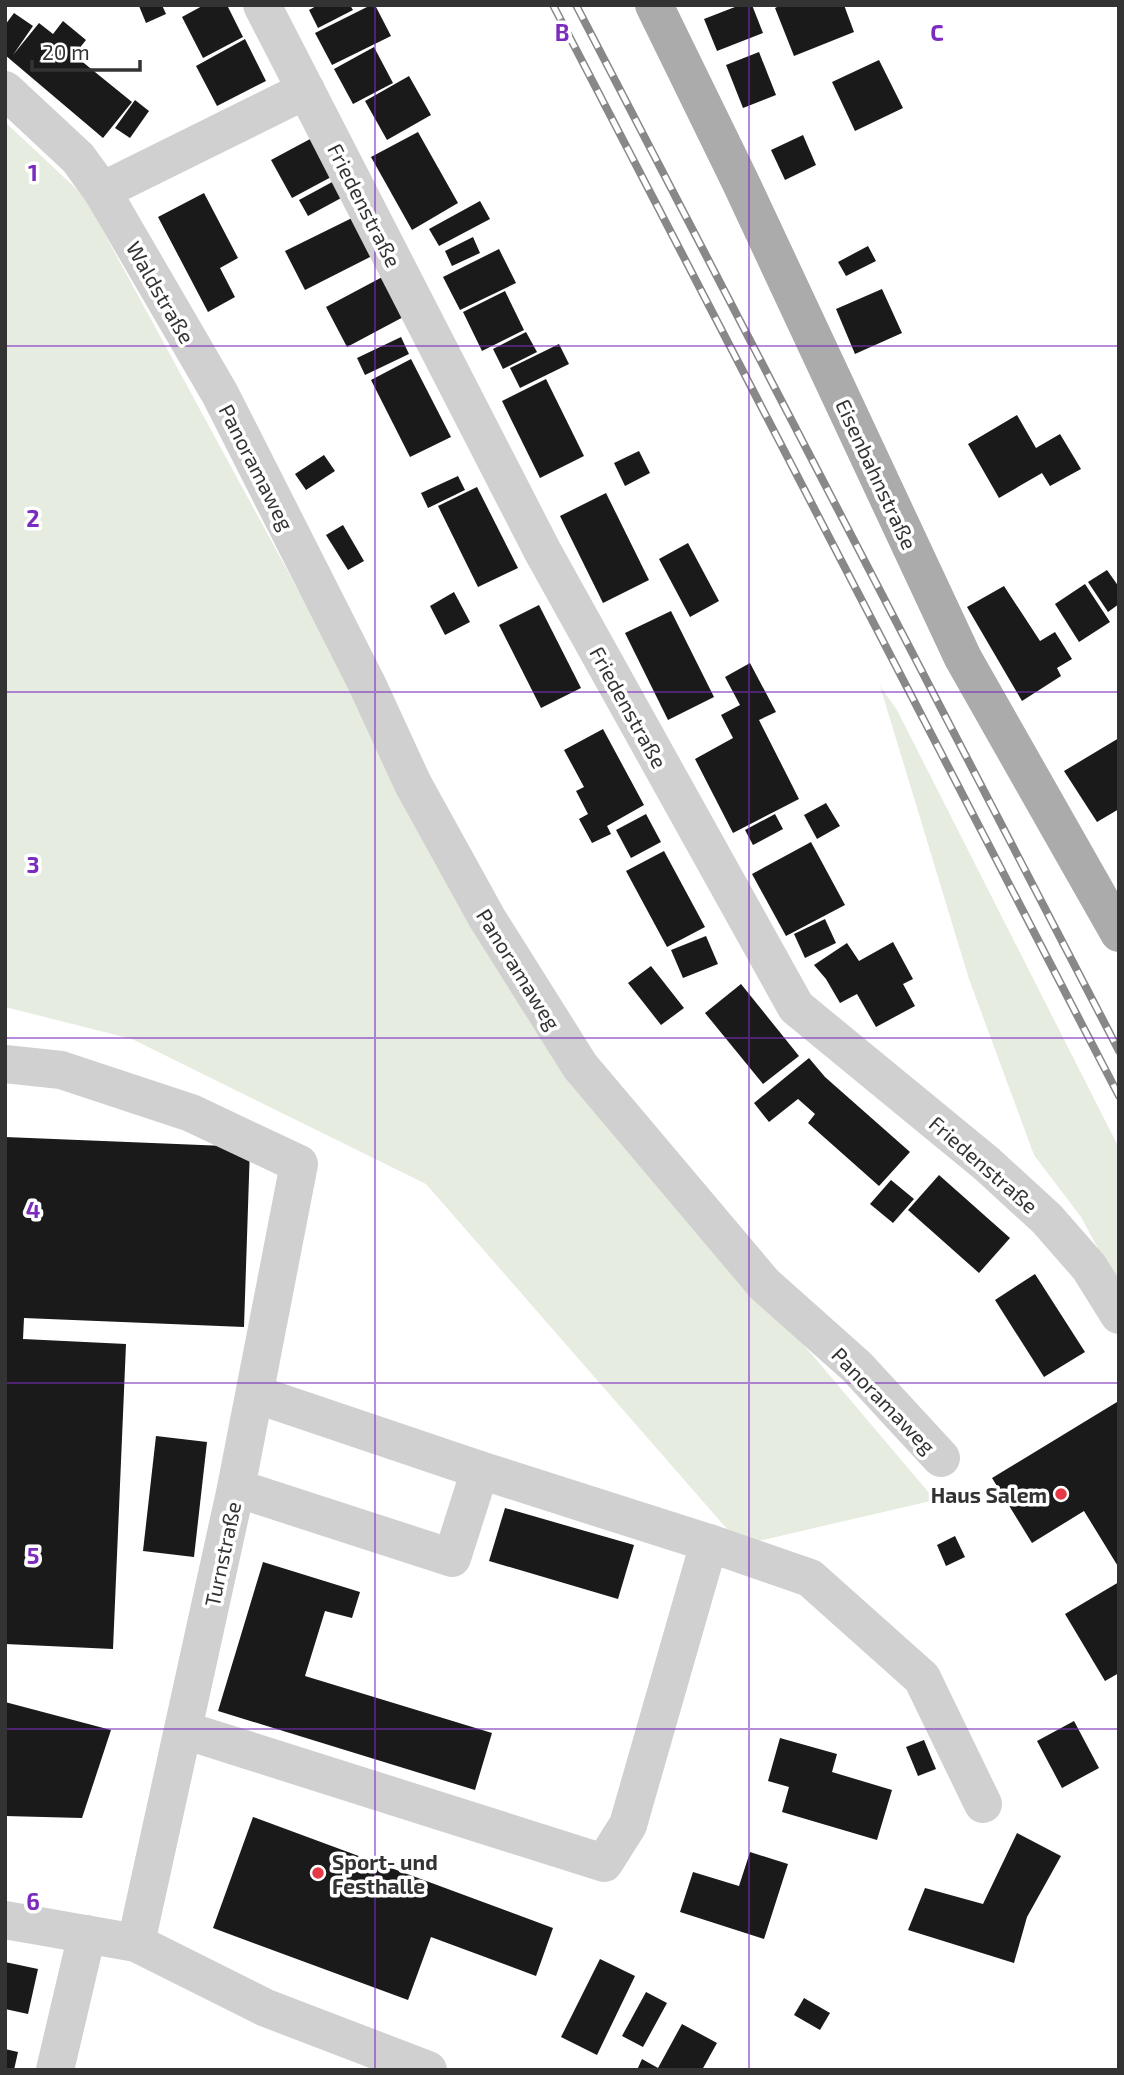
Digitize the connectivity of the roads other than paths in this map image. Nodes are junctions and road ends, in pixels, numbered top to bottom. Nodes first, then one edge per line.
1 (262, 5) edge
2 (654, 5) edge
3 (5, 90) edge
4 (306, 90) junction
5 (102, 191) junction
6 (220, 394) joint
7 (1119, 933) edge
8 (5, 1064) edge
9 (1119, 1315) edge
10 (255, 1394) junction
11 (941, 1458) dead end
12 (480, 1470) junction
13 (236, 1488) junction
14 (709, 1543) junction
15 (184, 1730) junction
16 (983, 1804) dead end
17 (5, 1920) edge
18 (88, 1934) junction
19 (136, 1942) junction
20 (55, 2070) edge
21 (428, 2070) edge

1 - 4 street, Friedenstraße
2 - 7 main road, Eisenbahnstraße
3 - 5 street, Waldstraße
4 - 5 street
4 - 9 street, Friedenstraße
5 - 6 street, Waldstraße
6 - 11 street, Panoramaweg
8 - 10 street, Turnstraße
10 - 12 street
10 - 13 street, Turnstraße
12 - 13 street
12 - 14 street
13 - 15 street, Turnstraße
14 - 15 street
14 - 16 street
15 - 19 street, Turnstraße
17 - 18 street
18 - 19 street
18 - 20 street
19 - 21 street

